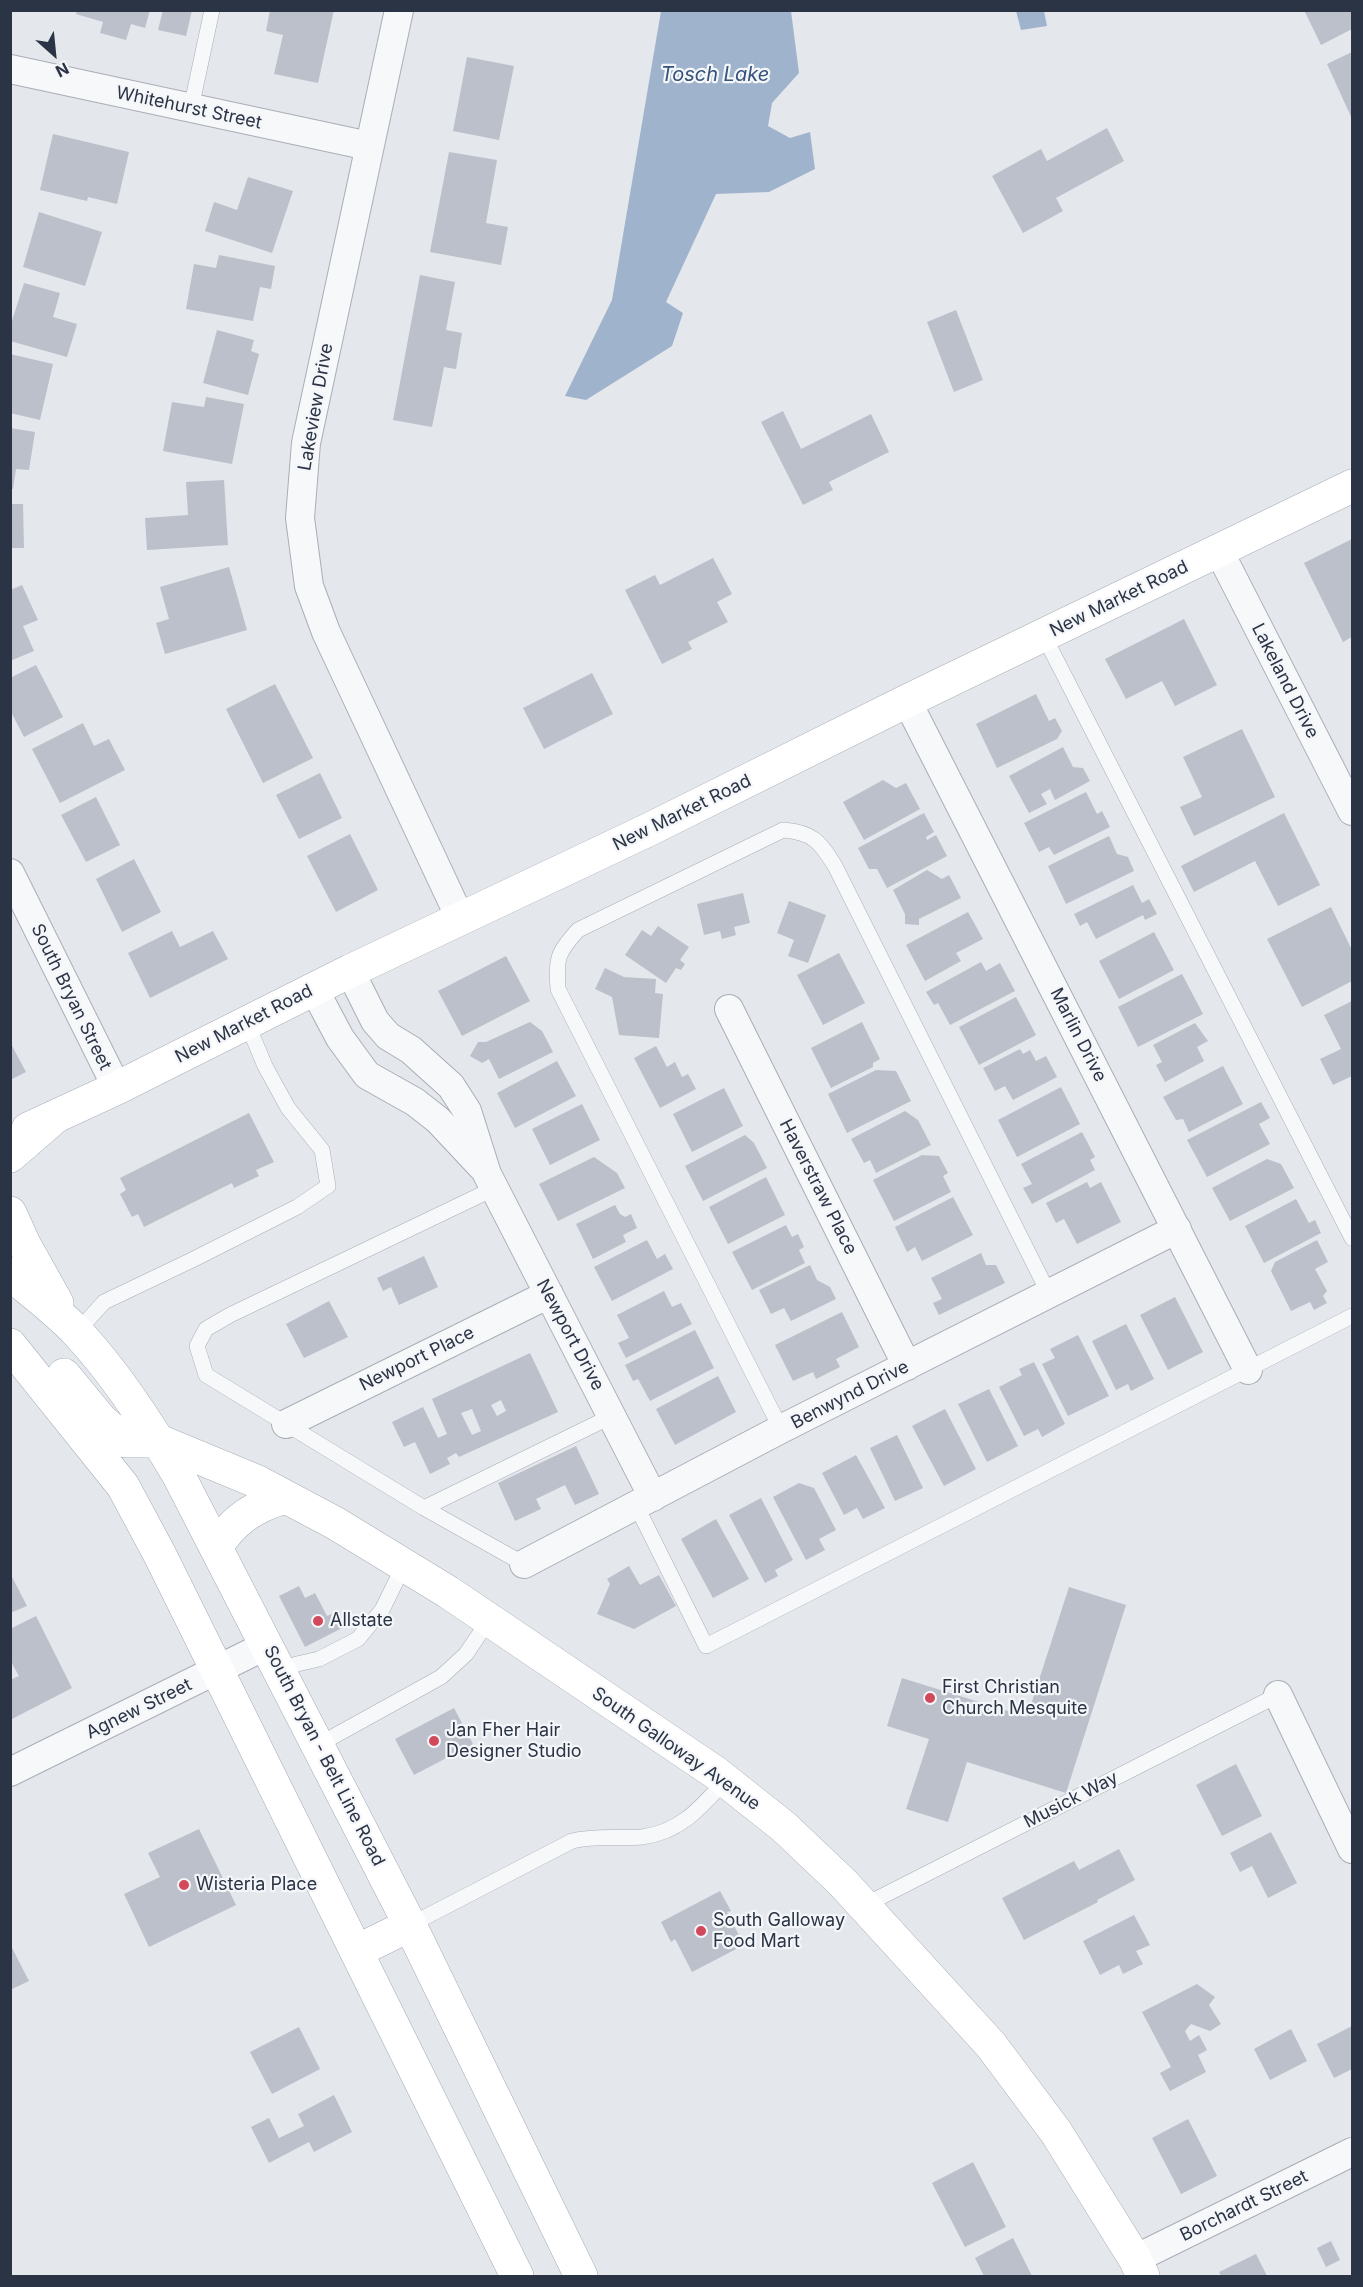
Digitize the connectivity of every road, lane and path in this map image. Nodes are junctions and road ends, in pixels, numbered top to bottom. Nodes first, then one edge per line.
1 (212, 10) edge
2 (399, 10) edge
3 (10, 69) edge
4 (191, 108) junction
5 (369, 146) junction
6 (1353, 486) edge
7 (1219, 551) junction
8 (1044, 636) junction
9 (907, 701) junction
10 (1353, 811) edge
11 (10, 873) edge
12 (461, 920) junction
13 (350, 971) junction
14 (314, 989) junction
15 (729, 1009) dead end
16 (247, 1023) junction
17 (117, 1088) junction
18 (55, 1117) junction
19 (10, 1138) edge
20 (10, 1156) edge
21 (491, 1181) junction
22 (10, 1213) edge
23 (1177, 1229) junction
24 (1353, 1238) edge
25 (10, 1274) edge
26 (549, 1294) junction
27 (1049, 1294) junction
28 (1353, 1316) edge
29 (76, 1332) junction
30 (10, 1338) edge
31 (10, 1345) edge
32 (907, 1366) junction
33 (1248, 1370) junction
34 (612, 1416) junction
35 (286, 1424) junction
36 (782, 1429) junction
37 (159, 1441) junction
38 (286, 1497) junction
39 (645, 1501) junction
40 (424, 1508) junction
41 (217, 1546) junction
42 (524, 1564) joint
43 (404, 1565) junction
44 (489, 1620) junction
45 (273, 1658) junction
46 (217, 1670) junction
47 (1278, 1695) joint
48 (318, 1745) junction
49 (10, 1772) edge
50 (725, 1781) junction
51 (1353, 1849) edge
52 (863, 1906) junction
53 (410, 1925) junction
54 (357, 1952) junction
55 (1353, 2152) edge
56 (1139, 2268) edge
57 (517, 2277) edge
58 (581, 2277) edge

1 - 4 lane
2 - 5 street, Lakeview Drive
3 - 4 street, Whitehurst Street
4 - 5 street, Whitehurst Street
5 - 12 street, Lakeview Drive
6 - 7 main road, New Market Road
7 - 8 main road, New Market Road
7 - 10 street, Lakeland Drive
8 - 9 main road, New Market Road
8 - 24 lane
9 - 12 main road, New Market Road
9 - 23 street, Marlin Drive
11 - 17 street, South Bryan Street
12 - 13 main road, New Market Road
13 - 14 main road, New Market Road
13 - 21 street, Newport Drive
14 - 16 main road, New Market Road
14 - 21 street, Newport Drive
15 - 32 street, Haverstraw Place
16 - 17 main road, New Market Road
16 - 29 lane
17 - 18 main road, New Market Road
18 - 19 main road, New Market Road
18 - 20 main road
21 - 26 street, Newport Drive
21 - 35 lane
22 - 29 main road
23 - 27 street, Benwynd Drive
23 - 33 street, Marlin Drive
25 - 29 main road, South Bryan - Belt Line Road
26 - 34 street, Newport Drive
26 - 35 street, Newport Place
27 - 32 street, Benwynd Drive
27 - 36 lane
28 - 33 lane
29 - 37 main road, South Bryan - Belt Line Road
30 - 37 main road
31 - 46 main road
32 - 36 street, Benwynd Drive
33 - 39 lane
34 - 39 street, Newport Drive
34 - 40 lane
35 - 40 lane
36 - 39 street, Benwynd Drive
37 - 38 main road, South Galloway Avenue
37 - 41 main road, South Bryan - Belt Line Road
38 - 41 main road
38 - 43 main road, South Galloway Avenue
39 - 42 street, Benwynd Drive
40 - 42 lane
41 - 45 main road, South Bryan - Belt Line Road
43 - 44 main road, South Galloway Avenue
43 - 45 lane
44 - 48 lane
44 - 50 main road, South Galloway Avenue
45 - 46 street, Agnew Street
45 - 48 main road, South Bryan - Belt Line Road
46 - 49 street, Agnew Street
46 - 54 main road
47 - 51 street
47 - 52 lane, Musick Way
48 - 53 main road, South Bryan - Belt Line Road
50 - 52 main road, South Galloway Avenue
50 - 53 lane
52 - 56 main road, South Galloway Avenue
53 - 54 main road
53 - 58 main road, South Bryan - Belt Line Road
54 - 57 main road
55 - 56 street, Borchardt Street

